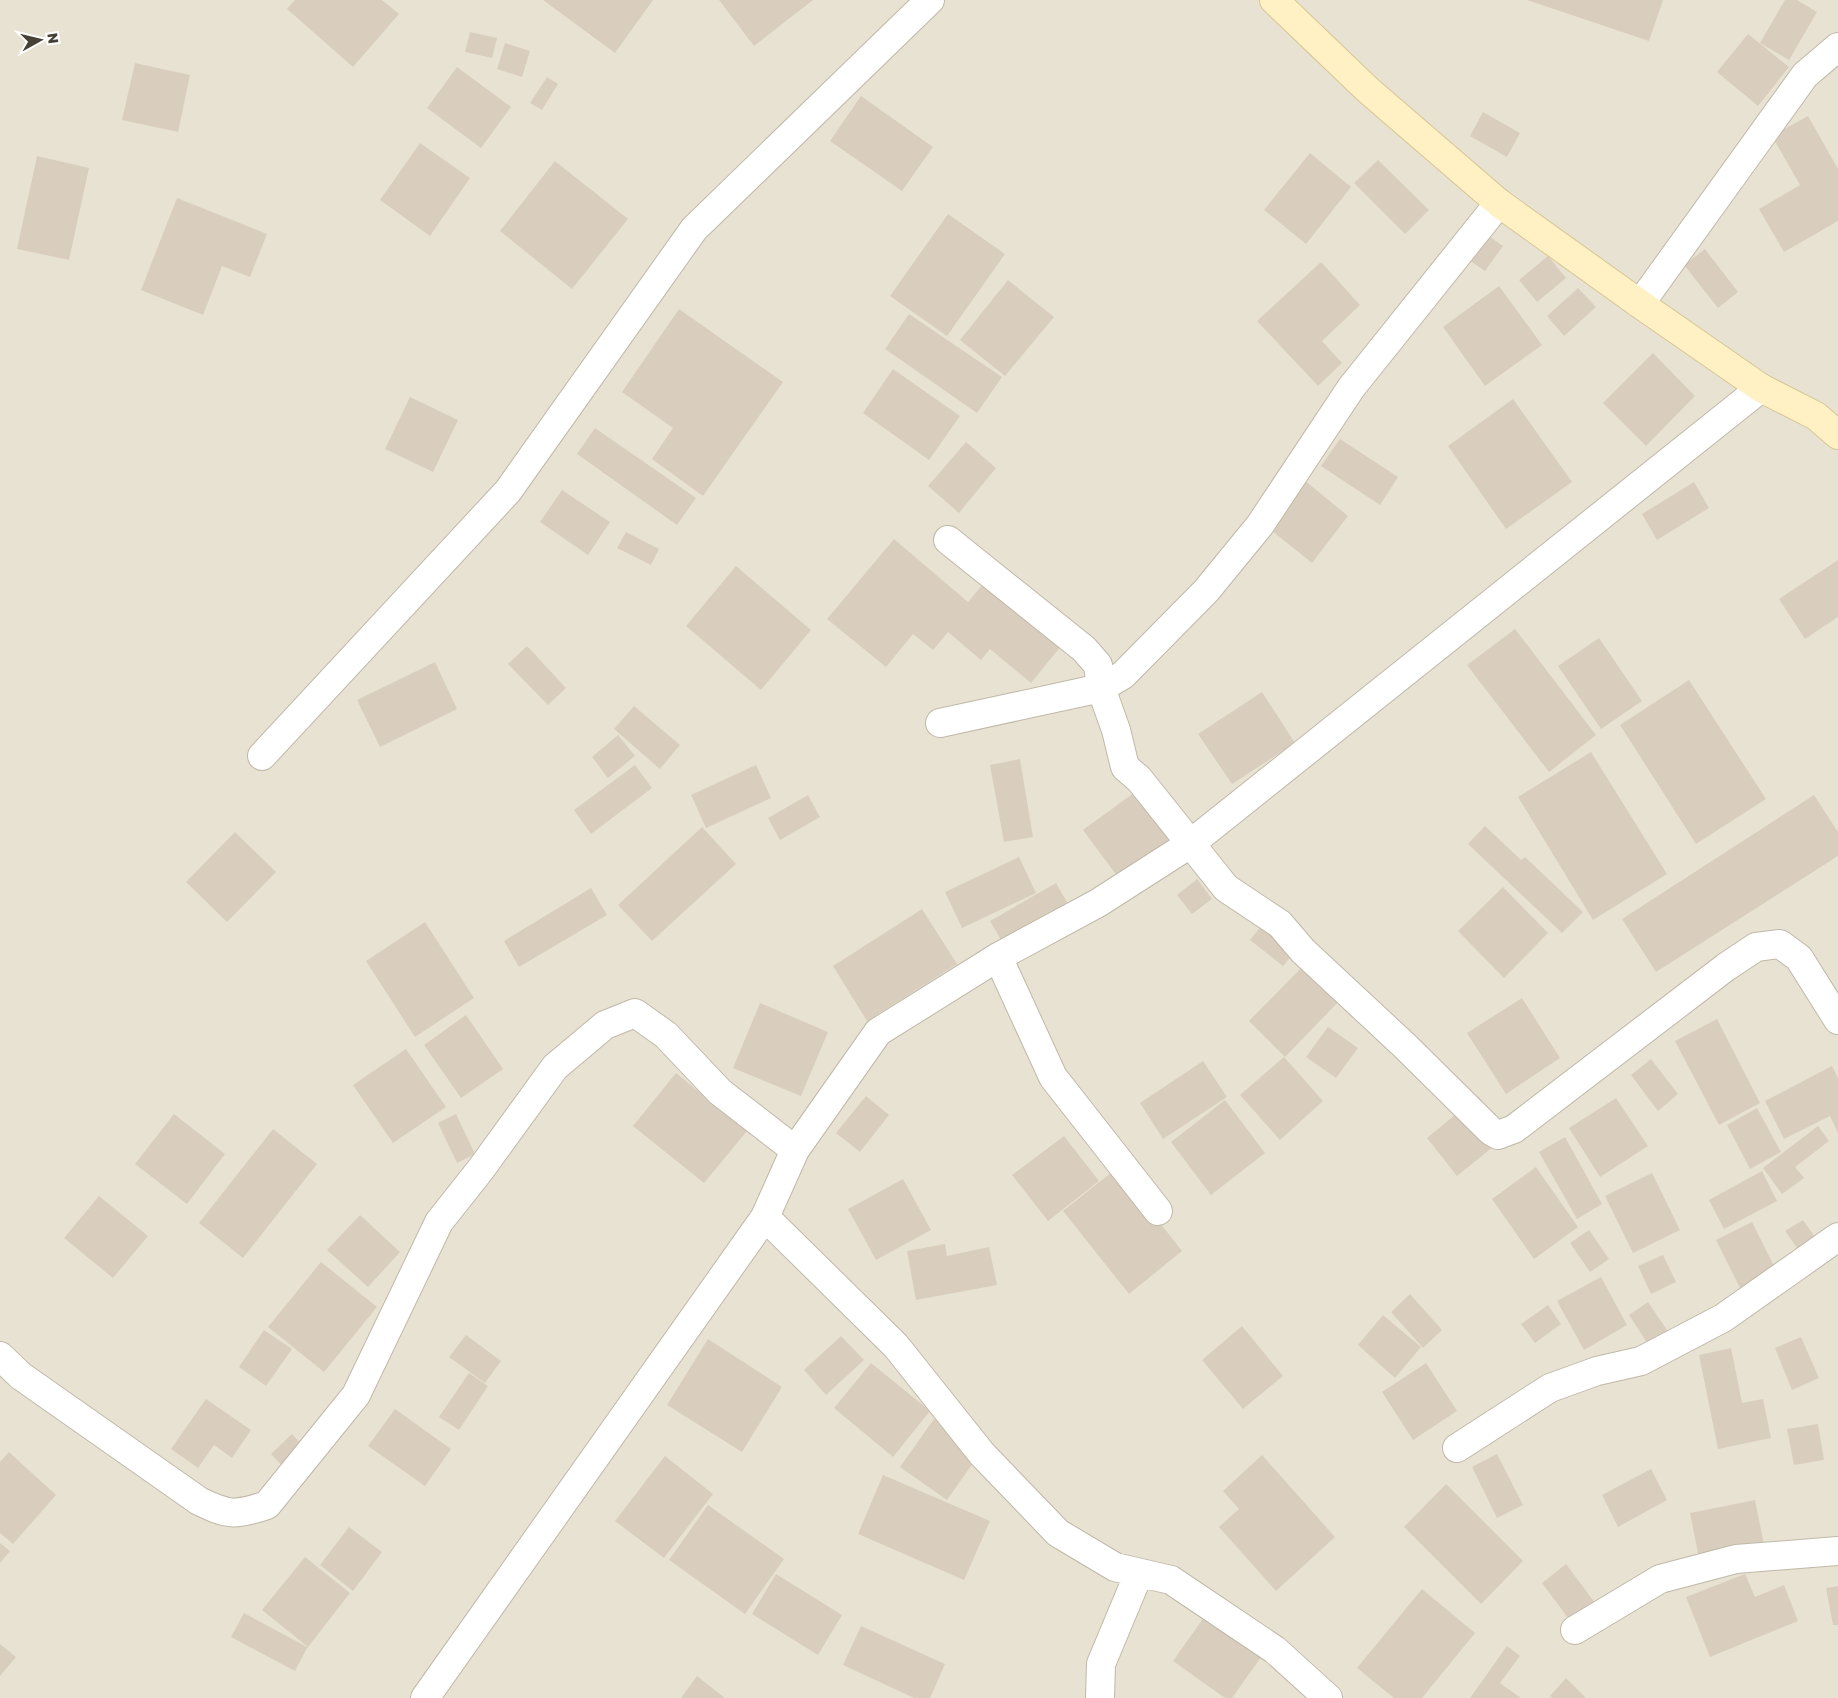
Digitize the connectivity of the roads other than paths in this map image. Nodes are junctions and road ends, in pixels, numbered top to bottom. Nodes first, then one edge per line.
1 (930, 0) edge
2 (1274, 0) edge
3 (1838, 47) edge
4 (1499, 203) junction
5 (1640, 304) junction
6 (1761, 388) junction
7 (1838, 436) edge
8 (948, 540) dead end
9 (1101, 688) junction
10 (940, 724) dead end
11 (262, 756) dead end
12 (1190, 844) junction
13 (998, 957) junction
14 (1838, 1020) edge
15 (795, 1150) junction
16 (1158, 1211) dead end
17 (765, 1217) junction
18 (1838, 1237) edge
19 (0, 1356) edge
20 (1456, 1448) dead end
21 (1838, 1551) edge
22 (1139, 1573) junction
23 (1575, 1630) dead end
24 (425, 1698) edge
25 (1100, 1698) edge
26 (1328, 1698) edge

1 - 11 street
2 - 4 street
3 - 5 street
4 - 5 street
4 - 9 street
5 - 6 street
6 - 7 street
6 - 12 street
8 - 9 street
9 - 10 street
9 - 12 street
12 - 13 street
12 - 14 street
13 - 15 street
13 - 16 street
15 - 17 street
15 - 19 street
17 - 22 street
17 - 24 street
18 - 20 street
21 - 23 street
22 - 25 street
22 - 26 street

